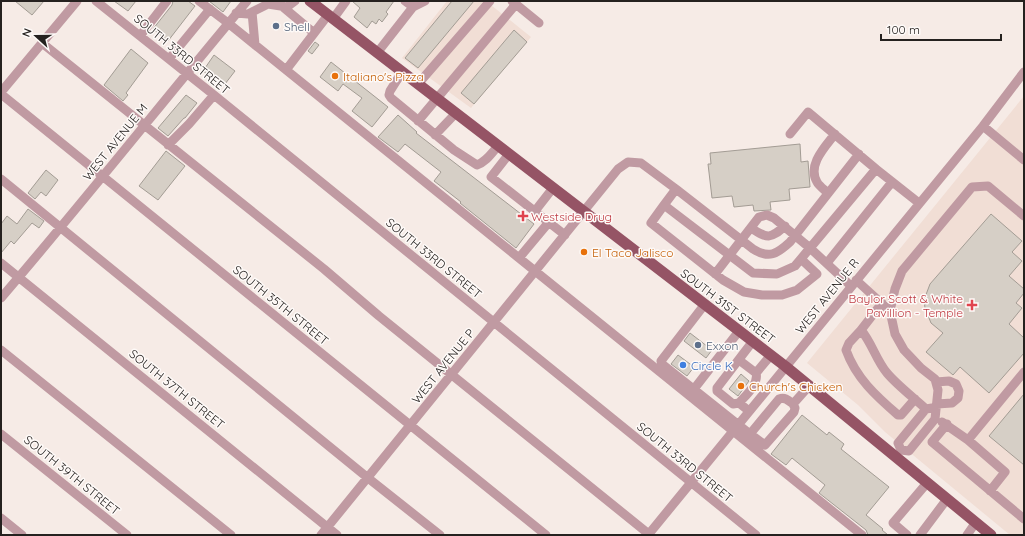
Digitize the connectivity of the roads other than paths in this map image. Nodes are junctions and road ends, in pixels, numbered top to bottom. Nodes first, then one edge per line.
1 (77, 1) edge
2 (96, 1) edge
3 (167, 1) edge
4 (199, 1) edge
5 (247, 1) edge
6 (295, 1) edge
7 (310, 1) edge
8 (346, 1) edge
9 (405, 1) edge
10 (425, 1) edge
11 (490, 1) edge
12 (514, 3) edge
13 (283, 7) junction
14 (413, 7) junction
15 (210, 9) junction
16 (252, 12) junction
17 (236, 14) junction
18 (331, 17) junction
19 (228, 23) junction
20 (539, 23) dead end
21 (314, 34) junction
22 (140, 36) junction
23 (42, 43) junction
24 (255, 45) junction
25 (377, 53) junction
26 (169, 59) junction
27 (286, 70) junction
28 (402, 72) junction
29 (1024, 72) edge
30 (186, 73) junction
31 (418, 84) junction
32 (1, 93) edge
33 (214, 95) junction
34 (437, 99) junction
35 (456, 113) junction
36 (418, 121) junction
37 (144, 125) junction
38 (983, 126) junction
39 (790, 134) dead end
40 (834, 134) junction
41 (435, 135) junction
42 (168, 144) junction
43 (498, 146) junction
44 (509, 154) junction
45 (858, 154) junction
46 (1024, 160) edge
47 (876, 169) junction
48 (104, 176) junction
49 (1, 179) edge
50 (892, 182) junction
51 (553, 188) junction
52 (676, 189) junction
53 (828, 193) junction
54 (919, 203) junction
55 (664, 205) junction
56 (535, 211) junction
57 (584, 212) junction
58 (1024, 216) edge
59 (549, 222) junction
60 (785, 226) junction
61 (61, 227) junction
62 (751, 228) junction
63 (565, 235) junction
64 (795, 235) junction
65 (741, 240) junction
66 (810, 248) junction
67 (729, 255) junction
68 (519, 258) junction
69 (802, 259) junction
70 (1, 263) edge
71 (827, 263) junction
72 (536, 271) junction
73 (715, 274) junction
74 (19, 277) junction
75 (854, 283) junction
76 (1, 298) edge
77 (882, 303) junction
78 (705, 304) junction
79 (890, 311) junction
80 (494, 322) junction
81 (861, 330) junction
82 (739, 331) junction
83 (753, 341) junction
84 (1, 350) edge
85 (771, 356) junction
86 (739, 360) junction
87 (785, 366) junction
88 (1024, 372) edge
89 (756, 374) junction
90 (452, 375) junction
91 (936, 382) junction
92 (809, 386) junction
93 (694, 389) junction
94 (915, 398) junction
95 (739, 403) junction
96 (793, 404) junction
97 (937, 406) junction
98 (926, 409) junction
99 (750, 411) junction
100 (935, 419) junction
101 (947, 424) junction
102 (410, 426) junction
103 (736, 428) junction
104 (1, 434) edge
105 (750, 434) junction
106 (968, 440) junction
107 (899, 454) junction
108 (368, 478) junction
109 (692, 483) junction
110 (927, 483) junction
111 (990, 491) junction
112 (947, 499) junction
113 (1, 518) edge
114 (1024, 519) edge
115 (976, 522) junction
116 (328, 527) junction
117 (22, 535) edge
118 (127, 535) edge
119 (231, 535) edge
120 (321, 535) edge
121 (337, 535) edge
122 (440, 535) edge
123 (546, 535) edge
124 (649, 535) edge
125 (756, 535) edge
126 (862, 535) edge
127 (907, 535) edge
128 (920, 535) edge
129 (967, 535) edge
130 (991, 535) edge

1 - 23 street
2 - 22 street, SOUTH 33RD STREET
3 - 22 street
4 - 15 street
5 - 17 street, WEST AVENUE M
6 - 13 street
7 - 18 main road, SOUTH 31ST STREET
8 - 18 street
9 - 14 street
10 - 14 street
11 - 31 street
12 - 20 street
12 - 34 street
13 - 16 street
13 - 21 street
14 - 25 street
15 - 19 street
15 - 26 street
16 - 17 street
16 - 24 street
17 - 19 street, WEST AVENUE M
18 - 21 street
18 - 25 main road, SOUTH 31ST STREET
19 - 24 street
19 - 30 street, WEST AVENUE M
21 - 27 street
22 - 26 street, SOUTH 33RD STREET
23 - 32 street
23 - 37 street
24 - 27 street
25 - 28 main road, SOUTH 31ST STREET
26 - 30 street, SOUTH 33RD STREET
27 - 68 street
28 - 31 main road, SOUTH 31ST STREET
28 - 36 street
29 - 38 street, WEST AVENUE R
30 - 33 street, SOUTH 33RD STREET
30 - 37 street, WEST AVENUE M
31 - 34 main road, SOUTH 31ST STREET
32 - 48 street, SOUTH 35TH STREET
33 - 42 street
33 - 80 street, SOUTH 33RD STREET
34 - 35 main road, SOUTH 31ST STREET
34 - 36 street
35 - 41 street
35 - 43 main road, SOUTH 31ST STREET
36 - 41 street
37 - 42 street
37 - 48 street, WEST AVENUE M
38 - 46 street
38 - 54 street, WEST AVENUE R
39 - 40 street
40 - 45 street
40 - 53 street
41 - 43 street
42 - 90 street
43 - 44 main road, SOUTH 31ST STREET
44 - 51 main road, SOUTH 31ST STREET
44 - 56 street
45 - 47 street
45 - 53 street
47 - 50 street
47 - 66 street
48 - 61 street, WEST AVENUE M
48 - 102 street, SOUTH 35TH STREET
49 - 61 street
50 - 54 street
50 - 71 street
51 - 56 street
51 - 57 main road, SOUTH 31ST STREET
52 - 55 street
52 - 57 street, WEST AVENUE P
52 - 65 street
53 - 64 street
54 - 75 street, WEST AVENUE R
55 - 67 street
55 - 73 street
56 - 59 street
57 - 63 street, WEST AVENUE P
57 - 78 main road, SOUTH 31ST STREET
58 - 79 street
59 - 63 street
59 - 68 street
60 - 62 street
60 - 62 street
60 - 64 street
61 - 74 street, WEST AVENUE M
61 - 108 street
62 - 65 street
63 - 72 street, WEST AVENUE P
64 - 65 street
64 - 66 street
65 - 67 street
66 - 69 street
66 - 71 street
67 - 69 street
67 - 73 street
68 - 72 street
69 - 73 street
70 - 74 street, SOUTH 37TH STREET
71 - 75 street
72 - 80 street, WEST AVENUE P
72 - 103 street
74 - 76 street, WEST AVENUE M
74 - 116 street, SOUTH 37TH STREET
75 - 77 street
75 - 87 street, WEST AVENUE R
77 - 79 street
77 - 81 street
78 - 82 main road, SOUTH 31ST STREET
78 - 93 street
79 - 91 street
80 - 90 street, WEST AVENUE P
80 - 109 street, SOUTH 33RD STREET
81 - 94 street
81 - 94 street
82 - 83 main road, SOUTH 31ST STREET
82 - 93 street
83 - 85 main road, SOUTH 31ST STREET
83 - 86 street
84 - 119 street
85 - 87 main road, SOUTH 31ST STREET
85 - 89 street
86 - 89 street
86 - 95 street
87 - 92 main road, SOUTH 31ST STREET
87 - 99 street, WEST AVENUE R
88 - 106 street
89 - 95 street
90 - 102 street, WEST AVENUE P
90 - 124 street
91 - 97 street
91 - 97 street
92 - 96 street
92 - 107 main road, SOUTH 31ST STREET
93 - 103 street
94 - 98 street
95 - 99 street
96 - 105 street
96 - 105 street
97 - 98 street
97 - 100 street
98 - 107 street
99 - 103 street, WEST AVENUE R
100 - 101 street
100 - 107 street
101 - 106 street
101 - 111 street
102 - 108 street, WEST AVENUE P
102 - 123 street, SOUTH 35TH STREET
103 - 105 street
103 - 109 street, WEST AVENUE R
103 - 126 street
104 - 118 street, SOUTH 39TH STREET
106 - 111 street
107 - 110 main road, SOUTH 31ST STREET
108 - 116 street, WEST AVENUE P
108 - 122 street
109 - 124 street, WEST AVENUE R
109 - 125 street, SOUTH 33RD STREET
110 - 112 main road, SOUTH 31ST STREET
110 - 127 street
111 - 114 street
112 - 115 main road, SOUTH 31ST STREET
112 - 128 street
113 - 117 street
115 - 129 street
115 - 130 main road, SOUTH 31ST STREET
116 - 120 street, WEST AVENUE P
116 - 121 street, SOUTH 37TH STREET

